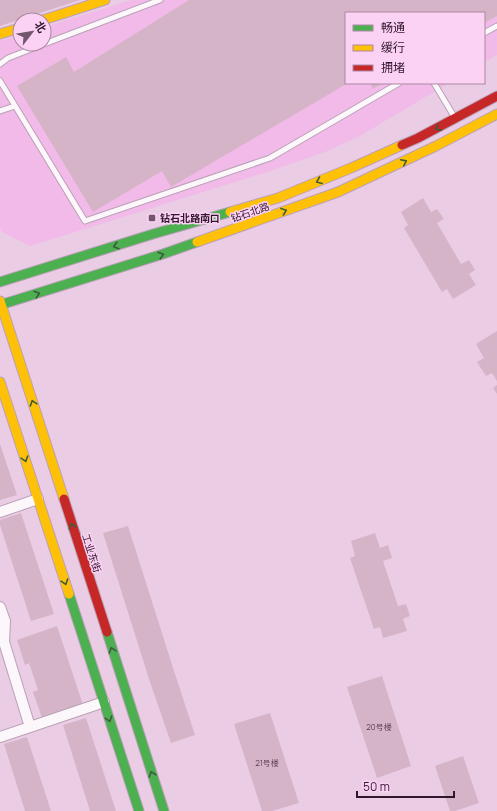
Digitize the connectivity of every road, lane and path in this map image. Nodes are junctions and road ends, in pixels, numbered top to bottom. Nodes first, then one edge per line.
1 (105, 0) edge
2 (160, 0) edge
3 (52, 17) edge
4 (497, 26) edge
5 (12, 30) edge
6 (485, 32) edge
7 (0, 34) edge
8 (52, 41) edge
9 (23, 52) edge
10 (0, 64) edge
11 (0, 81) edge
12 (397, 84) edge
13 (435, 84) edge
14 (497, 96) edge
15 (15, 106) junction
16 (0, 111) edge
17 (497, 114) edge
18 (455, 119) junction
19 (463, 132) junction
20 (0, 282) edge
21 (0, 304) edge
22 (0, 382) edge
23 (38, 499) junction
24 (0, 512) edge
25 (0, 607) edge
26 (104, 702) junction
27 (30, 727) junction
28 (0, 737) edge
29 (139, 811) edge
30 (164, 811) edge

1 - 3 main road
2 - 8 lane
4 - 6 lane
5 - 7 main road
9 - 10 lane
11 - 15 lane
12 - 15 lane
13 - 18 lane
14 - 18 main road, 钻石北路
15 - 16 lane
17 - 19 main road, 钻石北路
18 - 19 lane
18 -> 20 main road, 钻石北路
21 -> 19 main road, 钻石北路
30 -> 21 main road, 工业东街
22 -> 23 main road
23 - 24 street
23 -> 26 main road
25 - 27 street
26 - 27 street
26 -> 29 main road
27 - 28 street

